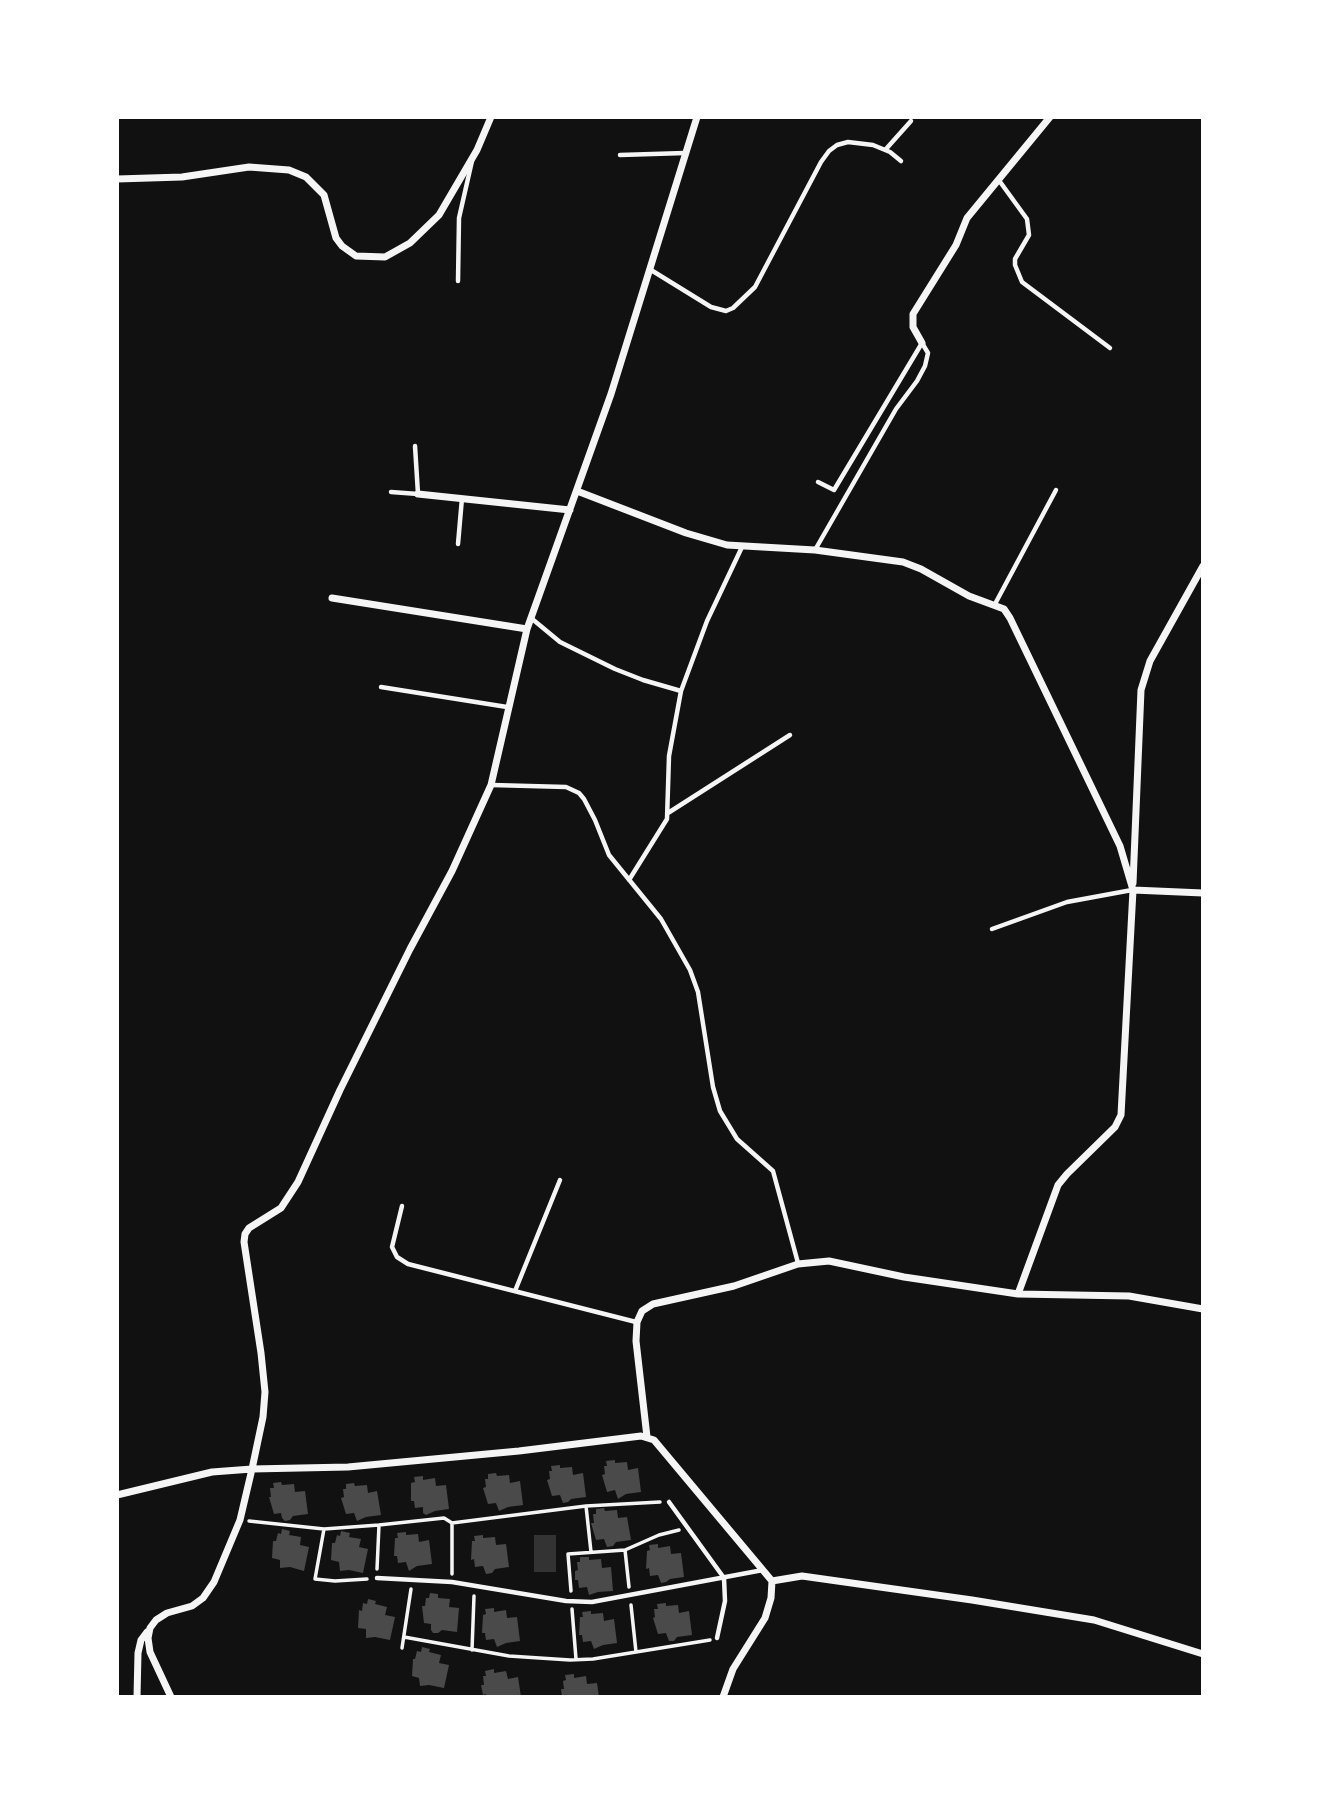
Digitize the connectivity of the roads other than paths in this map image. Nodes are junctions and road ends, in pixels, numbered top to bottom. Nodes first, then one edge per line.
1 (491, 117) edge
2 (697, 117) edge
3 (1050, 117) edge
4 (911, 121) dead end
5 (886, 150) junction
6 (685, 153) junction
7 (620, 155) dead end
8 (472, 159) junction
9 (901, 161) dead end
10 (998, 178) junction
11 (117, 179) edge
12 (651, 270) junction
13 (458, 281) dead end
14 (922, 342) junction
15 (1110, 348) dead end
16 (415, 446) dead end
17 (818, 482) dead end
18 (1056, 490) dead end
19 (577, 491) junction
20 (391, 492) dead end
21 (418, 494) junction
22 (462, 498) junction
23 (570, 510) junction
24 (458, 544) dead end
25 (742, 547) junction
26 (815, 550) junction
27 (1203, 566) edge
28 (331, 598) dead end
29 (995, 604) junction
30 (531, 618) junction
31 (527, 629) junction
32 (382, 687) dead end
33 (681, 691) junction
34 (507, 707) junction
35 (790, 735) dead end
36 (491, 785) junction
37 (668, 813) junction
38 (629, 880) junction
39 (1133, 890) junction
40 (1203, 893) edge
41 (992, 929) dead end
42 (559, 1180) dead end
43 (402, 1206) dead end
44 (798, 1264) junction
45 (515, 1291) junction
46 (1018, 1294) junction
47 (1203, 1309) edge
48 (637, 1322) junction
49 (647, 1437) junction
50 (252, 1469) junction
51 (117, 1494) edge
52 (669, 1502) road end
53 (765, 1570) junction
54 (377, 1578) road end
55 (724, 1578) junction
56 (772, 1581) junction
57 (150, 1628) junction
58 (717, 1638) road end
59 (1203, 1654) edge
60 (136, 1697) edge
61 (171, 1697) edge
62 (723, 1697) edge

1 - 8 street
2 - 6 street
3 - 10 street
4 - 5 lane
5 - 9 lane
5 - 12 lane
6 - 7 lane
6 - 12 street
8 - 11 street
8 - 13 lane
10 - 14 street
10 - 15 lane
12 - 19 street
14 - 17 lane
14 - 26 lane
16 - 21 lane
18 - 29 lane
19 - 23 street
19 - 25 street
20 - 21 lane
21 - 22 street
22 - 23 street
22 - 24 lane
23 - 30 street
25 - 26 street
25 - 33 lane
26 - 29 street
27 - 39 street
28 - 31 street
29 - 39 street
30 - 31 street
30 - 33 lane
31 - 34 street
32 - 34 lane
33 - 37 lane
34 - 36 street
35 - 37 lane
36 - 38 lane
36 - 50 street
37 - 38 lane
38 - 44 lane
39 - 40 street
39 - 41 lane
39 - 46 street
42 - 45 lane
43 - 45 lane
44 - 46 street
44 - 48 street
45 - 48 lane
46 - 47 street
48 - 49 street
49 - 50 street
49 - 53 street
50 - 51 street
50 - 57 street
52 - 55 lane
53 - 55 lane
53 - 56 street
54 - 55 lane
55 - 58 lane
56 - 59 street
56 - 62 street
57 - 60 street
57 - 61 street

